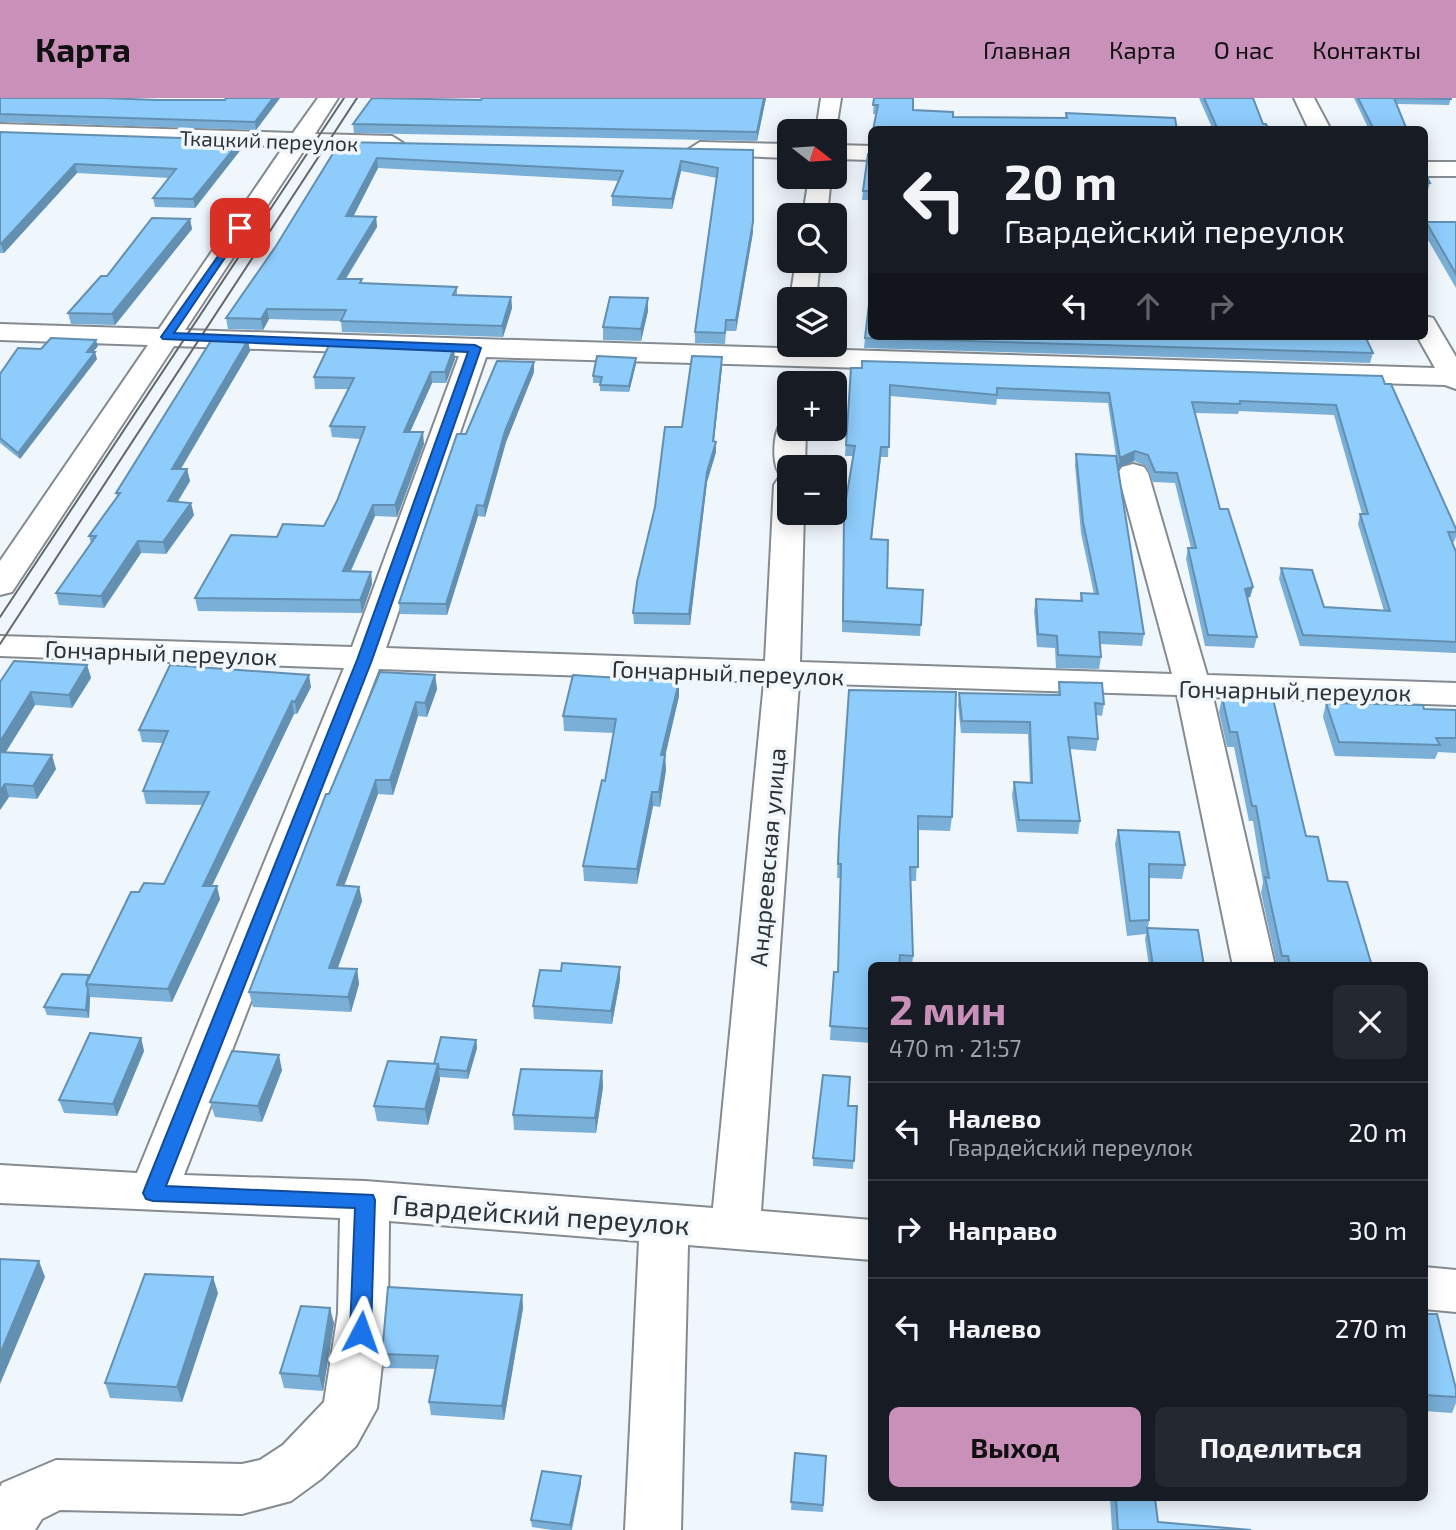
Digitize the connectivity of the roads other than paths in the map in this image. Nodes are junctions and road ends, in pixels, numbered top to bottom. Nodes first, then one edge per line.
1 (328, 98) edge
2 (831, 98) edge
3 (1304, 98) edge
4 (828, 119) edge
5 (1318, 126) edge
6 (0, 131) edge
7 (298, 141) junction
8 (412, 144) edge
9 (678, 149) edge
10 (777, 151) edge
11 (847, 152) edge
12 (868, 153) edge
13 (1428, 169) edge
14 (1456, 169) edge
15 (1428, 331) edge
16 (0, 332) edge
17 (167, 337) junction
18 (475, 348) junction
19 (794, 362) edge
20 (1455, 378) edge
21 (1133, 473) dead end
22 (788, 525) edge
23 (0, 585) edge
24 (0, 646) edge
25 (365, 660) junction
26 (782, 673) junction
27 (1193, 687) junction
28 (1456, 694) edge
29 (1253, 962) edge
30 (0, 1184) edge
31 (153, 1193) junction
32 (366, 1200) junction
33 (664, 1223) junction
34 (735, 1229) junction
35 (868, 1240) edge
36 (1428, 1288) edge
37 (1456, 1291) edge
38 (5, 1530) edge
39 (653, 1530) edge

1 - 7 street
2 - 4 street
3 - 5 street
6 - 7 street, Ткацкий переулок
7 - 8 street, Ткацкий переулок
7 - 17 street
9 - 10 street
11 - 12 street
13 - 14 street
15 - 20 street
16 - 17 street
17 - 18 street
17 - 23 street
18 - 19 street
18 - 25 street
19 - 20 street
21 - 27 street
22 - 26 street, Андреевская улица
24 - 25 street, Гончарный переулок
25 - 26 street, Гончарный переулок
25 - 31 street
26 - 27 street, Гончарный переулок
26 - 34 street, Андреевская улица
27 - 28 street, Гончарный переулок
27 - 29 street
30 - 31 street, Гвардейский переулок
31 - 32 street, Гвардейский переулок
32 - 33 street, Гвардейский переулок
32 - 38 street
33 - 34 street, Гвардейский переулок
33 - 39 street
34 - 35 street, Гвардейский переулок
36 - 37 street

